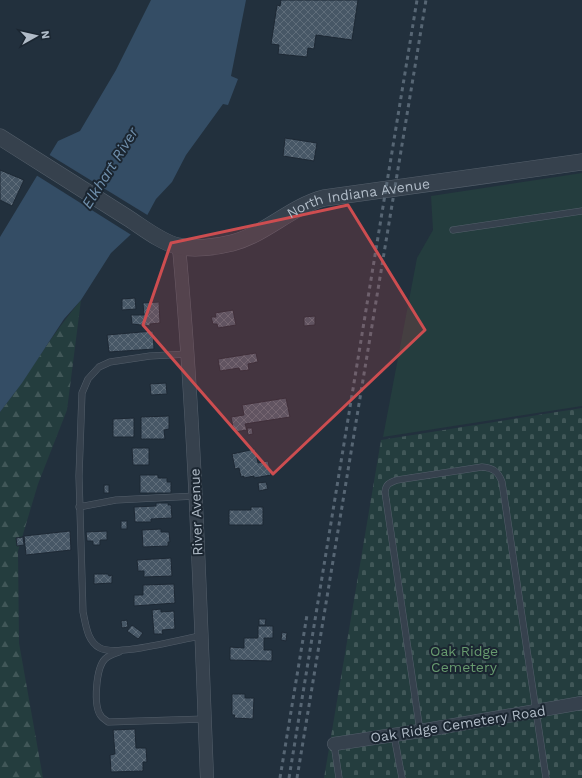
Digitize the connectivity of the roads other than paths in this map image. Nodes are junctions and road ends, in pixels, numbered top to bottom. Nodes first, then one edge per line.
1 (0, 137) edge
2 (582, 165) edge
3 (582, 211) edge
4 (454, 230) dead end
5 (179, 247) junction
6 (188, 354) junction
7 (196, 496) junction
8 (79, 507) junction
9 (201, 636) junction
10 (132, 649) junction
11 (582, 703) edge
12 (535, 711) junction
13 (205, 719) junction
14 (420, 731) junction
15 (394, 735) junction
16 (334, 744) joint
17 (207, 778) edge
18 (339, 778) edge
19 (402, 778) edge
20 (546, 778) edge

1 - 5 street, North Indiana Avenue
2 - 5 street, North Indiana Avenue
3 - 4 lane
5 - 6 street, River Avenue
6 - 7 street, River Avenue
6 - 8 lane
7 - 8 lane
7 - 9 street, River Avenue
8 - 10 lane
9 - 10 lane
9 - 13 street, River Avenue
10 - 13 lane
11 - 12 street, Oak Ridge Cemetery Road
12 - 14 street, Oak Ridge Cemetery Road
12 - 14 lane
12 - 20 lane
13 - 17 street, River Avenue
14 - 15 street, Oak Ridge Cemetery Road
15 - 16 street, Oak Ridge Cemetery Road
15 - 19 lane
16 - 18 lane

